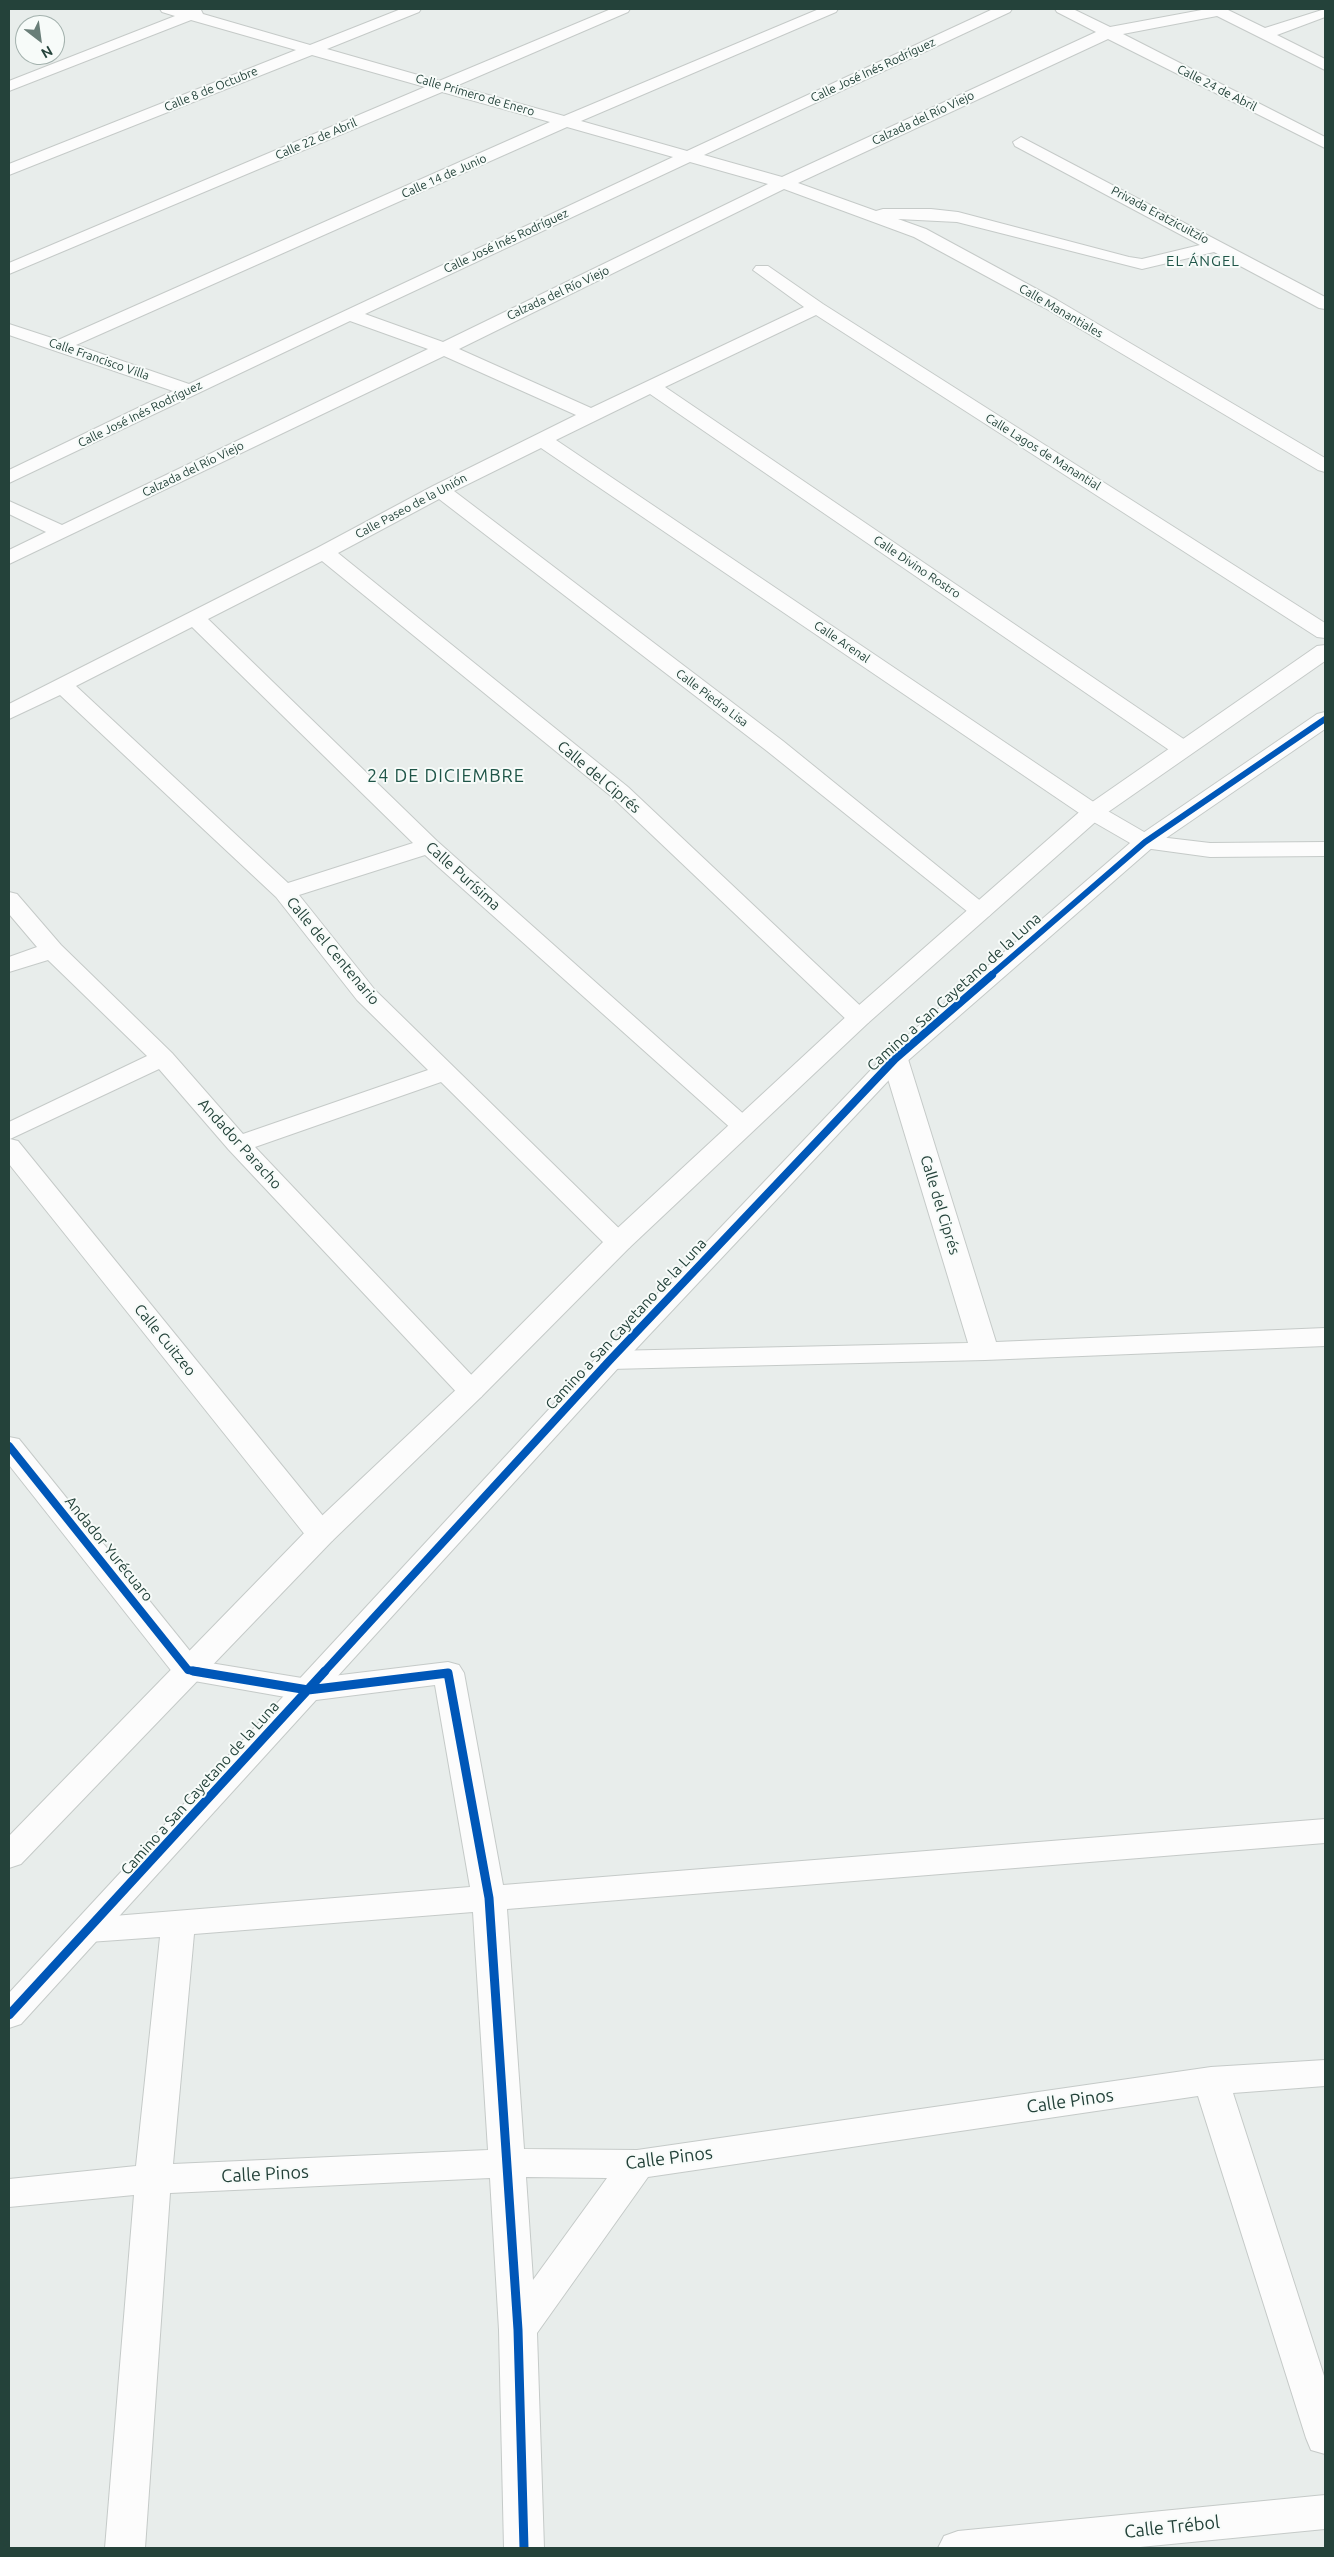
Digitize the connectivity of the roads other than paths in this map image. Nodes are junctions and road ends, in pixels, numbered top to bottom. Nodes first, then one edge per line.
1 (166, 9) edge
2 (207, 9) edge
3 (414, 9) edge
4 (623, 9) edge
5 (831, 9) edge
6 (1005, 9) edge
7 (1062, 9) edge
8 (1217, 10) edge
9 (1325, 12) edge
10 (190, 15) junction
11 (1109, 32) junction
12 (1264, 34) junction
13 (311, 48) junction
14 (1325, 65) edge
15 (9, 86) edge
16 (440, 86) junction
17 (567, 121) junction
18 (1021, 142) dead end
19 (1325, 143) edge
20 (690, 156) junction
21 (9, 170) edge
22 (783, 183) junction
23 (871, 214) junction
24 (1216, 246) junction
25 (9, 269) edge
26 (762, 270) dead end
27 (1325, 304) edge
28 (817, 308) junction
29 (349, 314) junction
30 (9, 328) edge
31 (59, 346) junction
32 (442, 348) junction
33 (651, 386) junction
34 (189, 390) junction
35 (591, 415) junction
36 (542, 440) junction
37 (1325, 466) edge
38 (9, 477) edge
39 (440, 490) junction
40 (9, 507) edge
41 (62, 532) junction
42 (324, 552) junction
43 (9, 558) edge
44 (193, 617) junction
45 (1325, 632) edge
46 (1325, 651) edge
47 (63, 686) junction
48 (9, 712) edge
49 (1325, 719) edge
50 (1183, 749) junction
51 (1093, 812) junction
52 (1145, 842) junction
53 (429, 846) junction
54 (1325, 849) edge
55 (284, 892) junction
56 (9, 899) edge
57 (981, 911) junction
58 (52, 950) junction
59 (9, 965) edge
60 (859, 1018) junction
61 (163, 1058) junction
62 (895, 1060) junction
63 (446, 1072) junction
64 (743, 1125) junction
65 (9, 1132) edge
66 (238, 1144) junction
67 (9, 1146) edge
68 (620, 1242) junction
69 (1325, 1337) edge
70 (985, 1351) junction
71 (610, 1360) junction
72 (471, 1391) junction
73 (9, 1446) edge
74 (321, 1534) junction
75 (188, 1670) junction
76 (308, 1690) junction
77 (1325, 1831) edge
78 (9, 1856) edge
79 (489, 1898) junction
80 (178, 1923) junction
81 (89, 1930) junction
82 (9, 2015) edge
83 (1325, 2072) edge
84 (1211, 2081) junction
85 (505, 2163) junction
86 (637, 2164) junction
87 (153, 2180) junction
88 (9, 2193) edge
89 (518, 2330) junction
90 (1325, 2438) edge
91 (1325, 2512) edge
92 (125, 2548) edge
93 (524, 2548) edge
94 (958, 2548) edge

1 - 10 street, Calle Primero de Enero
2 - 10 street
3 - 13 street, Calle 8 de Octubre
4 - 16 street, Calle 22 de Abril
5 - 17 street, Calle 14 de Junio
6 - 20 street, Calle José Inés Rodríguez
7 - 11 street, Calle 24 de Abril
8 - 11 street, Calzada del Río Viejo
8 - 12 street
9 - 12 street
10 - 13 street, Calle Primero de Enero
10 - 15 street
11 - 19 street, Calle 24 de Abril
11 - 22 street, Calzada del Río Viejo
12 - 14 street
13 - 16 street, Calle Primero de Enero
13 - 21 street, Calle 8 de Octubre
16 - 17 street, Calle Primero de Enero
16 - 25 street, Calle 22 de Abril
17 - 20 street, Calle Primero de Enero
17 - 31 street, Calle 14 de Junio
18 - 24 street, Privada Eratzicuitzío
20 - 22 street, Calle Primero de Enero
20 - 29 street, Calle José Inés Rodríguez
22 - 23 street, Calle Manantiales
22 - 32 street, Calzada del Río Viejo
23 - 24 street
23 - 37 street, Calle Manantiales
24 - 27 street, Privada Eratzicuitzío
26 - 28 street, Calle Lagos de Manantial
28 - 33 street, Calle Paseo de la Unión
28 - 45 street, Calle Lagos de Manantial
29 - 32 street
29 - 34 street, Calle José Inés Rodríguez
30 - 31 street, Calle Francisco Villa
31 - 34 street, Calle Francisco Villa
32 - 35 street
32 - 41 street, Calzada del Río Viejo
33 - 35 street, Calle Paseo de la Unión
33 - 50 street, Calle Divino Rostro
34 - 38 street, Calle José Inés Rodríguez
35 - 36 street, Calle Paseo de la Unión
36 - 39 street, Calle Paseo de la Unión
36 - 51 street, Calle Arenal
39 - 42 street, Calle Paseo de la Unión
39 - 57 street, Calle Piedra Lisa
40 - 41 street
41 - 43 street, Calzada del Río Viejo
42 - 44 street, Calle Paseo de la Unión
42 - 60 street, Calle del Ciprés
44 - 47 street, Calle Paseo de la Unión
44 - 53 street, Calle Purísima
46 - 50 street
47 - 48 street, Calle Paseo de la Unión
47 - 55 street, Calle del Centenario
49 - 52 street, Camino a San Cayetano de la Luna
50 - 51 street
51 - 52 street, Calle Arenal
51 - 57 street
52 - 54 street
52 - 62 street, Camino a San Cayetano de la Luna
53 - 55 street
53 - 64 street, Calle Purísima
55 - 63 street, Calle del Centenario
56 - 58 street, Andador Paracho
57 - 60 street
58 - 59 street
58 - 61 street, Andador Paracho
60 - 64 street
61 - 65 street
61 - 66 street, Andador Paracho
62 - 70 street, Calle del Ciprés
62 - 71 street, Camino a San Cayetano de la Luna
63 - 66 street
63 - 68 street, Calle del Centenario
64 - 68 street
66 - 72 street, Andador Paracho
67 - 74 street, Calle Cuitzeo
68 - 72 street
69 - 70 street
70 - 71 street
71 - 76 street, Camino a San Cayetano de la Luna
72 - 74 street
73 - 75 street, Andador Yurécuaro
74 - 75 street
75 - 76 street
75 - 78 street
76 - 79 street
76 - 81 street, Camino a San Cayetano de la Luna
77 - 79 street
79 - 80 street
79 - 85 street
80 - 81 street
80 - 87 street
81 - 82 street, Camino a San Cayetano de la Luna
83 - 84 street, Calle Pinos
84 - 86 street, Calle Pinos
84 - 90 street
85 - 86 street, Calle Pinos
85 - 87 street, Calle Pinos
85 - 89 street
86 - 89 street
87 - 88 street, Calle Pinos
87 - 92 street
89 - 93 street
91 - 94 street, Calle Trébol

